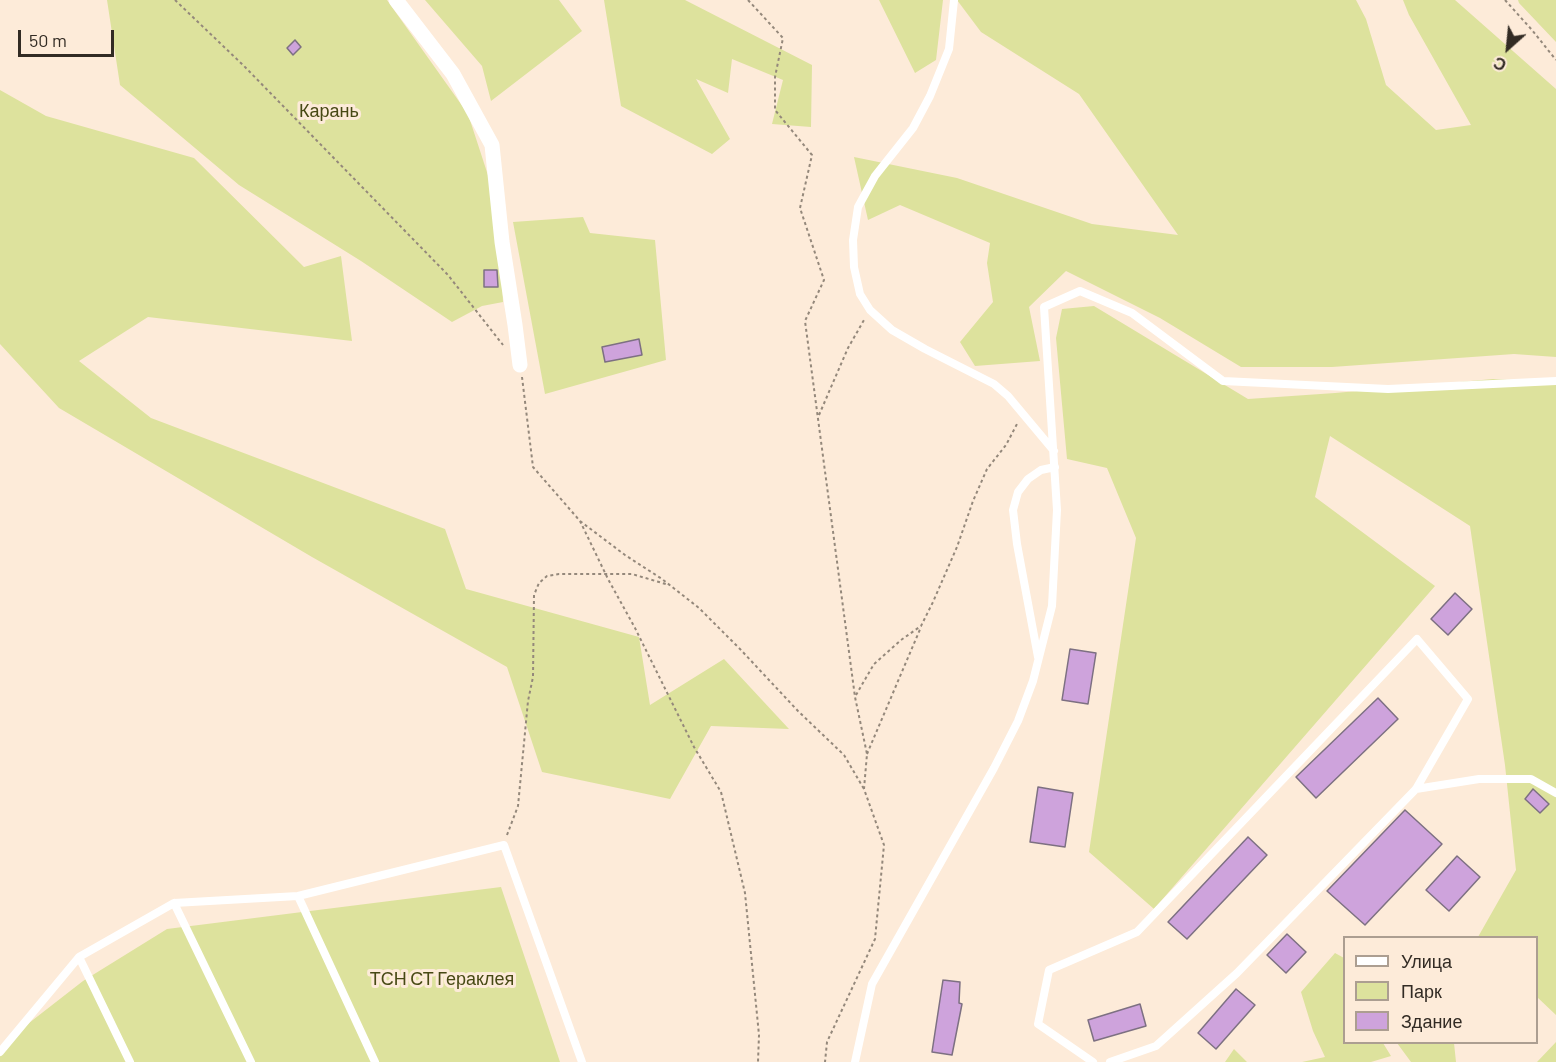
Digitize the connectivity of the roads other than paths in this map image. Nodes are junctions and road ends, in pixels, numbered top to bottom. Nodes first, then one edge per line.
1 (396, 0) edge
2 (954, 0) edge
3 (520, 365) road end
4 (1556, 381) edge
5 (1054, 451) junction
6 (1055, 467) junction
7 (1039, 659) junction
8 (1416, 789) junction
9 (1556, 793) edge
10 (298, 896) junction
11 (174, 903) junction
12 (79, 957) junction
13 (0, 1052) edge
14 (129, 1062) edge
15 (252, 1062) edge
16 (375, 1062) edge
17 (582, 1062) edge
18 (855, 1062) edge
19 (1093, 1062) edge
20 (1110, 1062) edge

1 - 3 street
2 - 5 lane
4 - 5 lane
5 - 6 lane
6 - 7 lane
6 - 7 lane
7 - 18 lane
8 - 9 lane
8 - 19 lane
8 - 20 lane
10 - 11 lane
10 - 16 lane
10 - 17 lane
11 - 12 lane
11 - 15 lane
12 - 13 lane
12 - 14 lane

